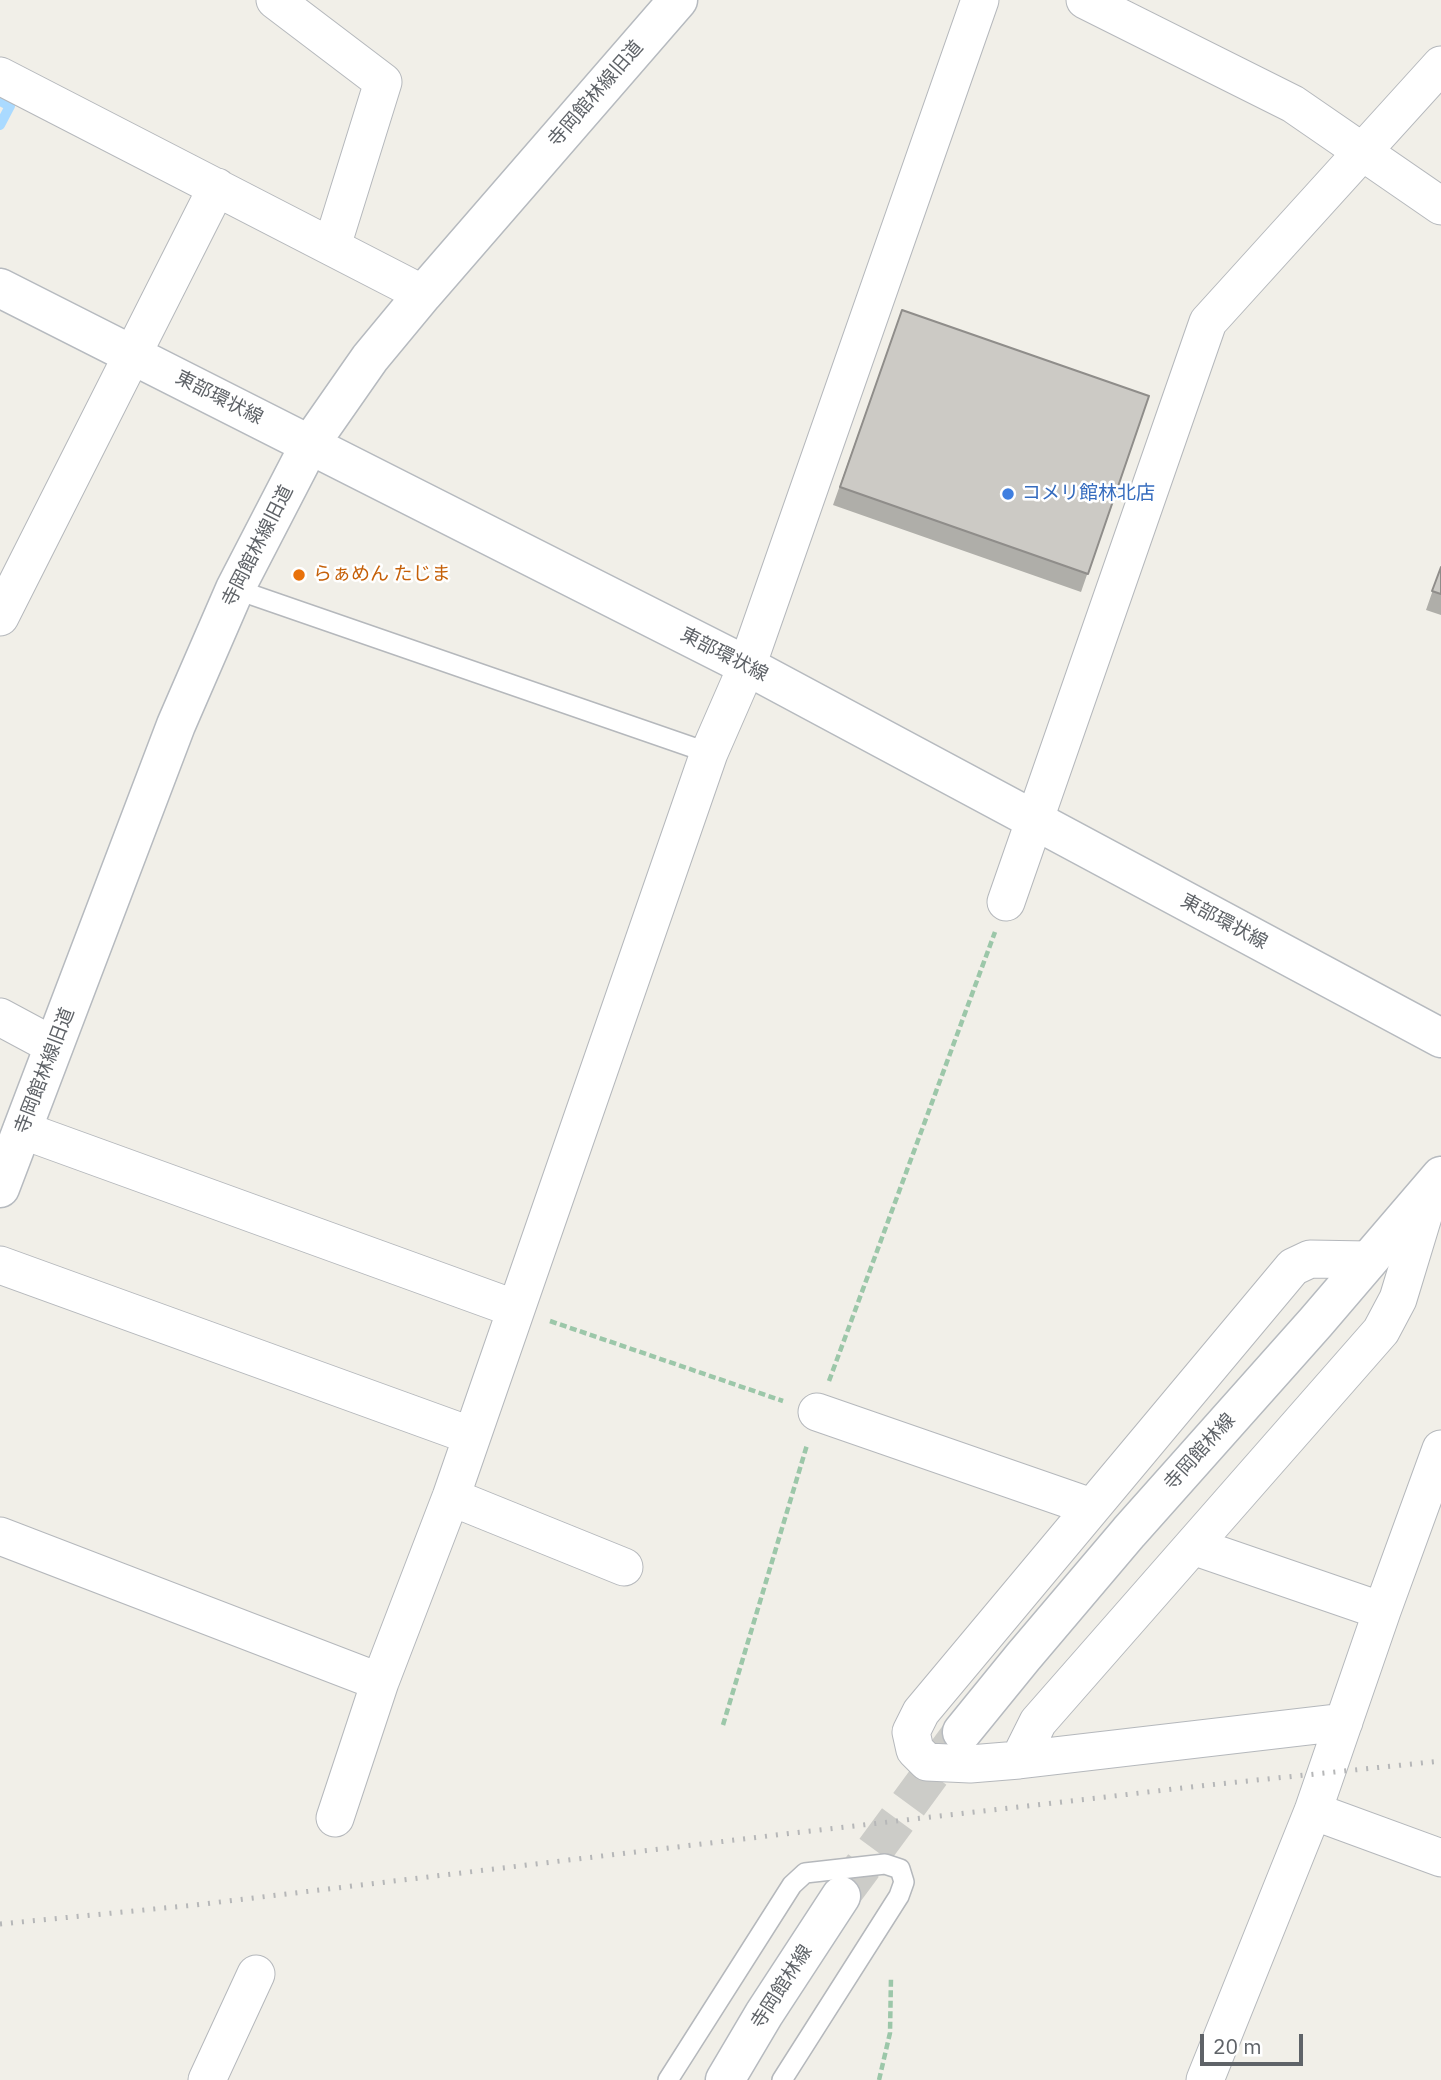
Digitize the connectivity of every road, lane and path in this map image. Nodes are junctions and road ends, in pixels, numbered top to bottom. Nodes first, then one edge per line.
1 (275, 0) edge
2 (678, 0) edge
3 (980, 0) edge
4 (1085, 0) edge
5 (1441, 65) edge
6 (0, 76) edge
7 (1362, 151) junction
8 (217, 187) junction
9 (1441, 206) edge
10 (332, 246) junction
11 (0, 288) edge
12 (423, 293) junction
13 (134, 355) junction
14 (310, 444) junction
15 (235, 589) junction
16 (0, 617) edge
17 (747, 666) junction
18 (709, 753) junction
19 (1034, 821) junction
20 (1006, 902) joint
21 (0, 1017) edge
22 (1441, 1038) edge
23 (54, 1046) junction
24 (22, 1130) junction
25 (1436, 1182) edge
26 (0, 1188) edge
27 (1368, 1260) junction
28 (0, 1265) edge
29 (516, 1309) junction
30 (817, 1412) junction
31 (472, 1436) junction
32 (1441, 1449) edge
33 (451, 1497) junction
34 (1090, 1507) junction
35 (0, 1536) edge
36 (1193, 1546) junction
37 (624, 1567) dead end
38 (1382, 1611) junction
39 (380, 1682) junction
40 (1344, 1722) junction
41 (723, 1725) dead end
42 (962, 1732) tunnel mouth
43 (1019, 1760) junction
44 (1313, 1811) junction
45 (335, 1818) dead end
46 (1441, 1858) edge
47 (841, 1896) tunnel mouth
48 (256, 1974) dead end
49 (891, 1977) dead end
50 (207, 2080) edge
51 (668, 2080) edge
52 (725, 2080) edge
53 (782, 2080) edge
54 (879, 2080) edge
55 (1205, 2080) edge

1 - 10 street
2 - 12 street, 寺岡館林線旧道
3 - 17 street
4 - 7 street
5 - 7 street
6 - 8 street
7 - 9 street
7 - 19 street
8 - 10 street
8 - 13 street
10 - 12 street
11 - 13 street, 東部環状線
12 - 14 street, 寺岡館林線旧道
13 - 14 street, 東部環状線
13 - 16 street
14 - 15 street, 寺岡館林線旧道
14 - 17 street, 東部環状線
15 - 18 lane
15 - 23 street, 寺岡館林線旧道
17 - 18 street
17 - 19 street, 東部環状線
18 - 29 street
19 - 20 street
19 - 22 street, 東部環状線
20 - 30 path
21 - 23 street
23 - 24 street, 寺岡館林線旧道
24 - 26 street, 寺岡館林線旧道
24 - 29 street
25 - 27 street, 寺岡館林線
25 - 36 street
27 - 34 street
27 - 42 street, 寺岡館林線
28 - 31 street
29 - 30 path
29 - 31 street
30 - 34 street
30 - 41 path
31 - 33 street
32 - 38 street
33 - 37 street
33 - 39 street
34 - 43 street
35 - 39 street
36 - 38 street
36 - 43 street
38 - 40 street
39 - 45 street
40 - 43 street
40 - 44 street
44 - 46 street
44 - 55 street
47 - 52 street, 寺岡館林線
48 - 50 street
49 - 54 path
51 - 53 lane

